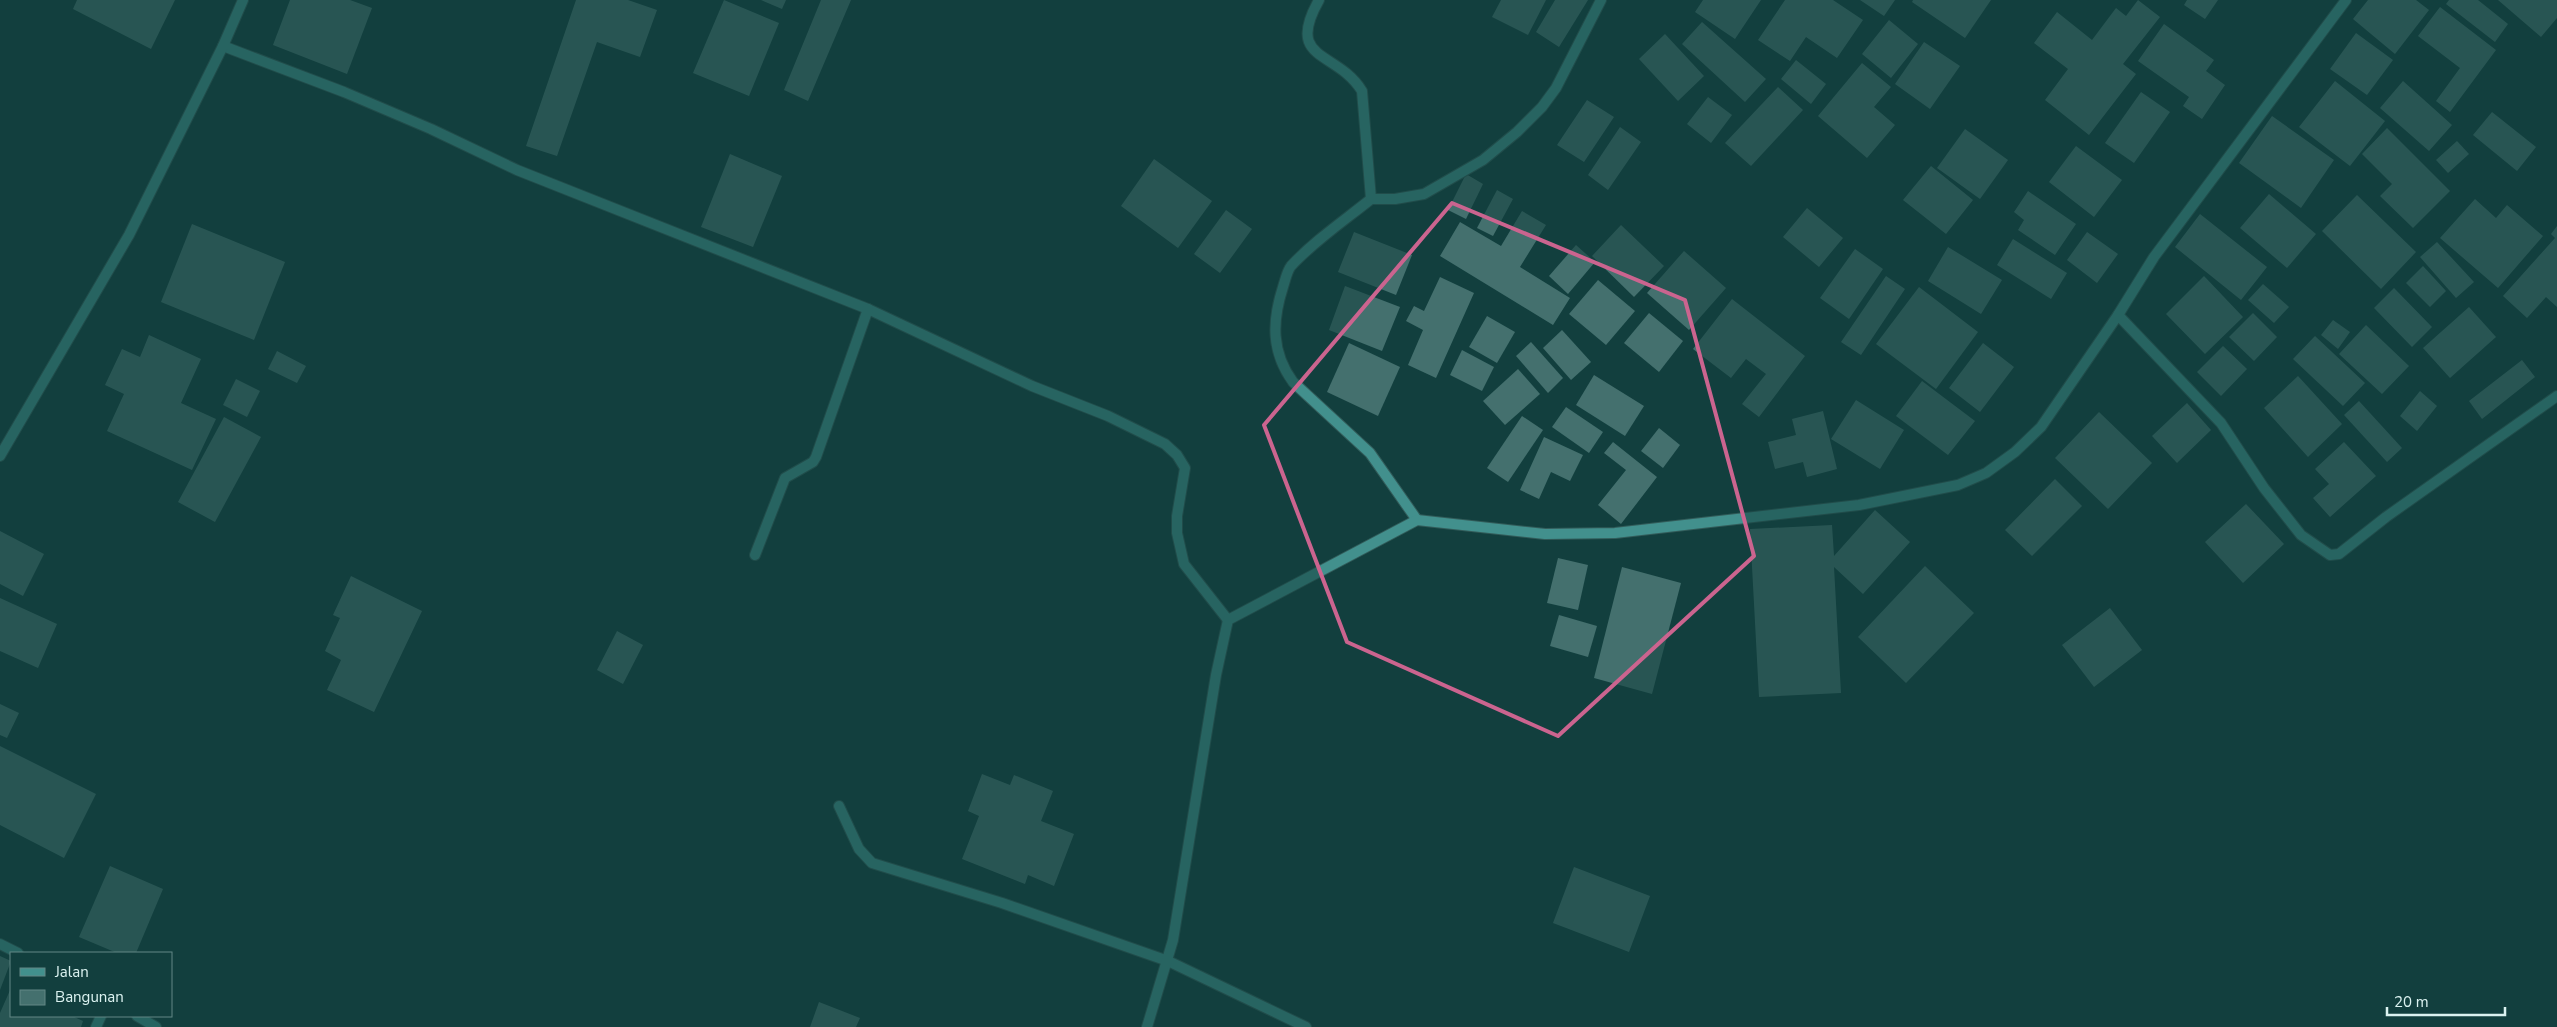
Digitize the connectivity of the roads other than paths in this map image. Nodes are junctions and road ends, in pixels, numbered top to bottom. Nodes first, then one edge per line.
1 (243, 0) edge
2 (1319, 0) edge
3 (1601, 0) edge
4 (2346, 0) edge
5 (223, 46) junction
6 (1371, 199) junction
7 (868, 310) junction
8 (2118, 315) junction
9 (2557, 396) edge
10 (0, 456) edge
11 (1417, 520) junction
12 (755, 555) dead end
13 (1228, 620) junction
14 (839, 806) dead end
15 (0, 944) edge
16 (16, 952) edge
17 (1168, 961) junction
18 (139, 1017) edge
19 (156, 1027) edge
20 (1147, 1027) edge
21 (1306, 1027) edge

1 - 5 street
2 - 6 street
3 - 6 street
4 - 8 street
5 - 7 street
5 - 10 street
6 - 11 street
7 - 12 street
7 - 13 street
8 - 9 street
8 - 11 street
11 - 13 street
13 - 17 street
14 - 17 street
15 - 16 street
17 - 20 street
17 - 21 street
18 - 19 street

